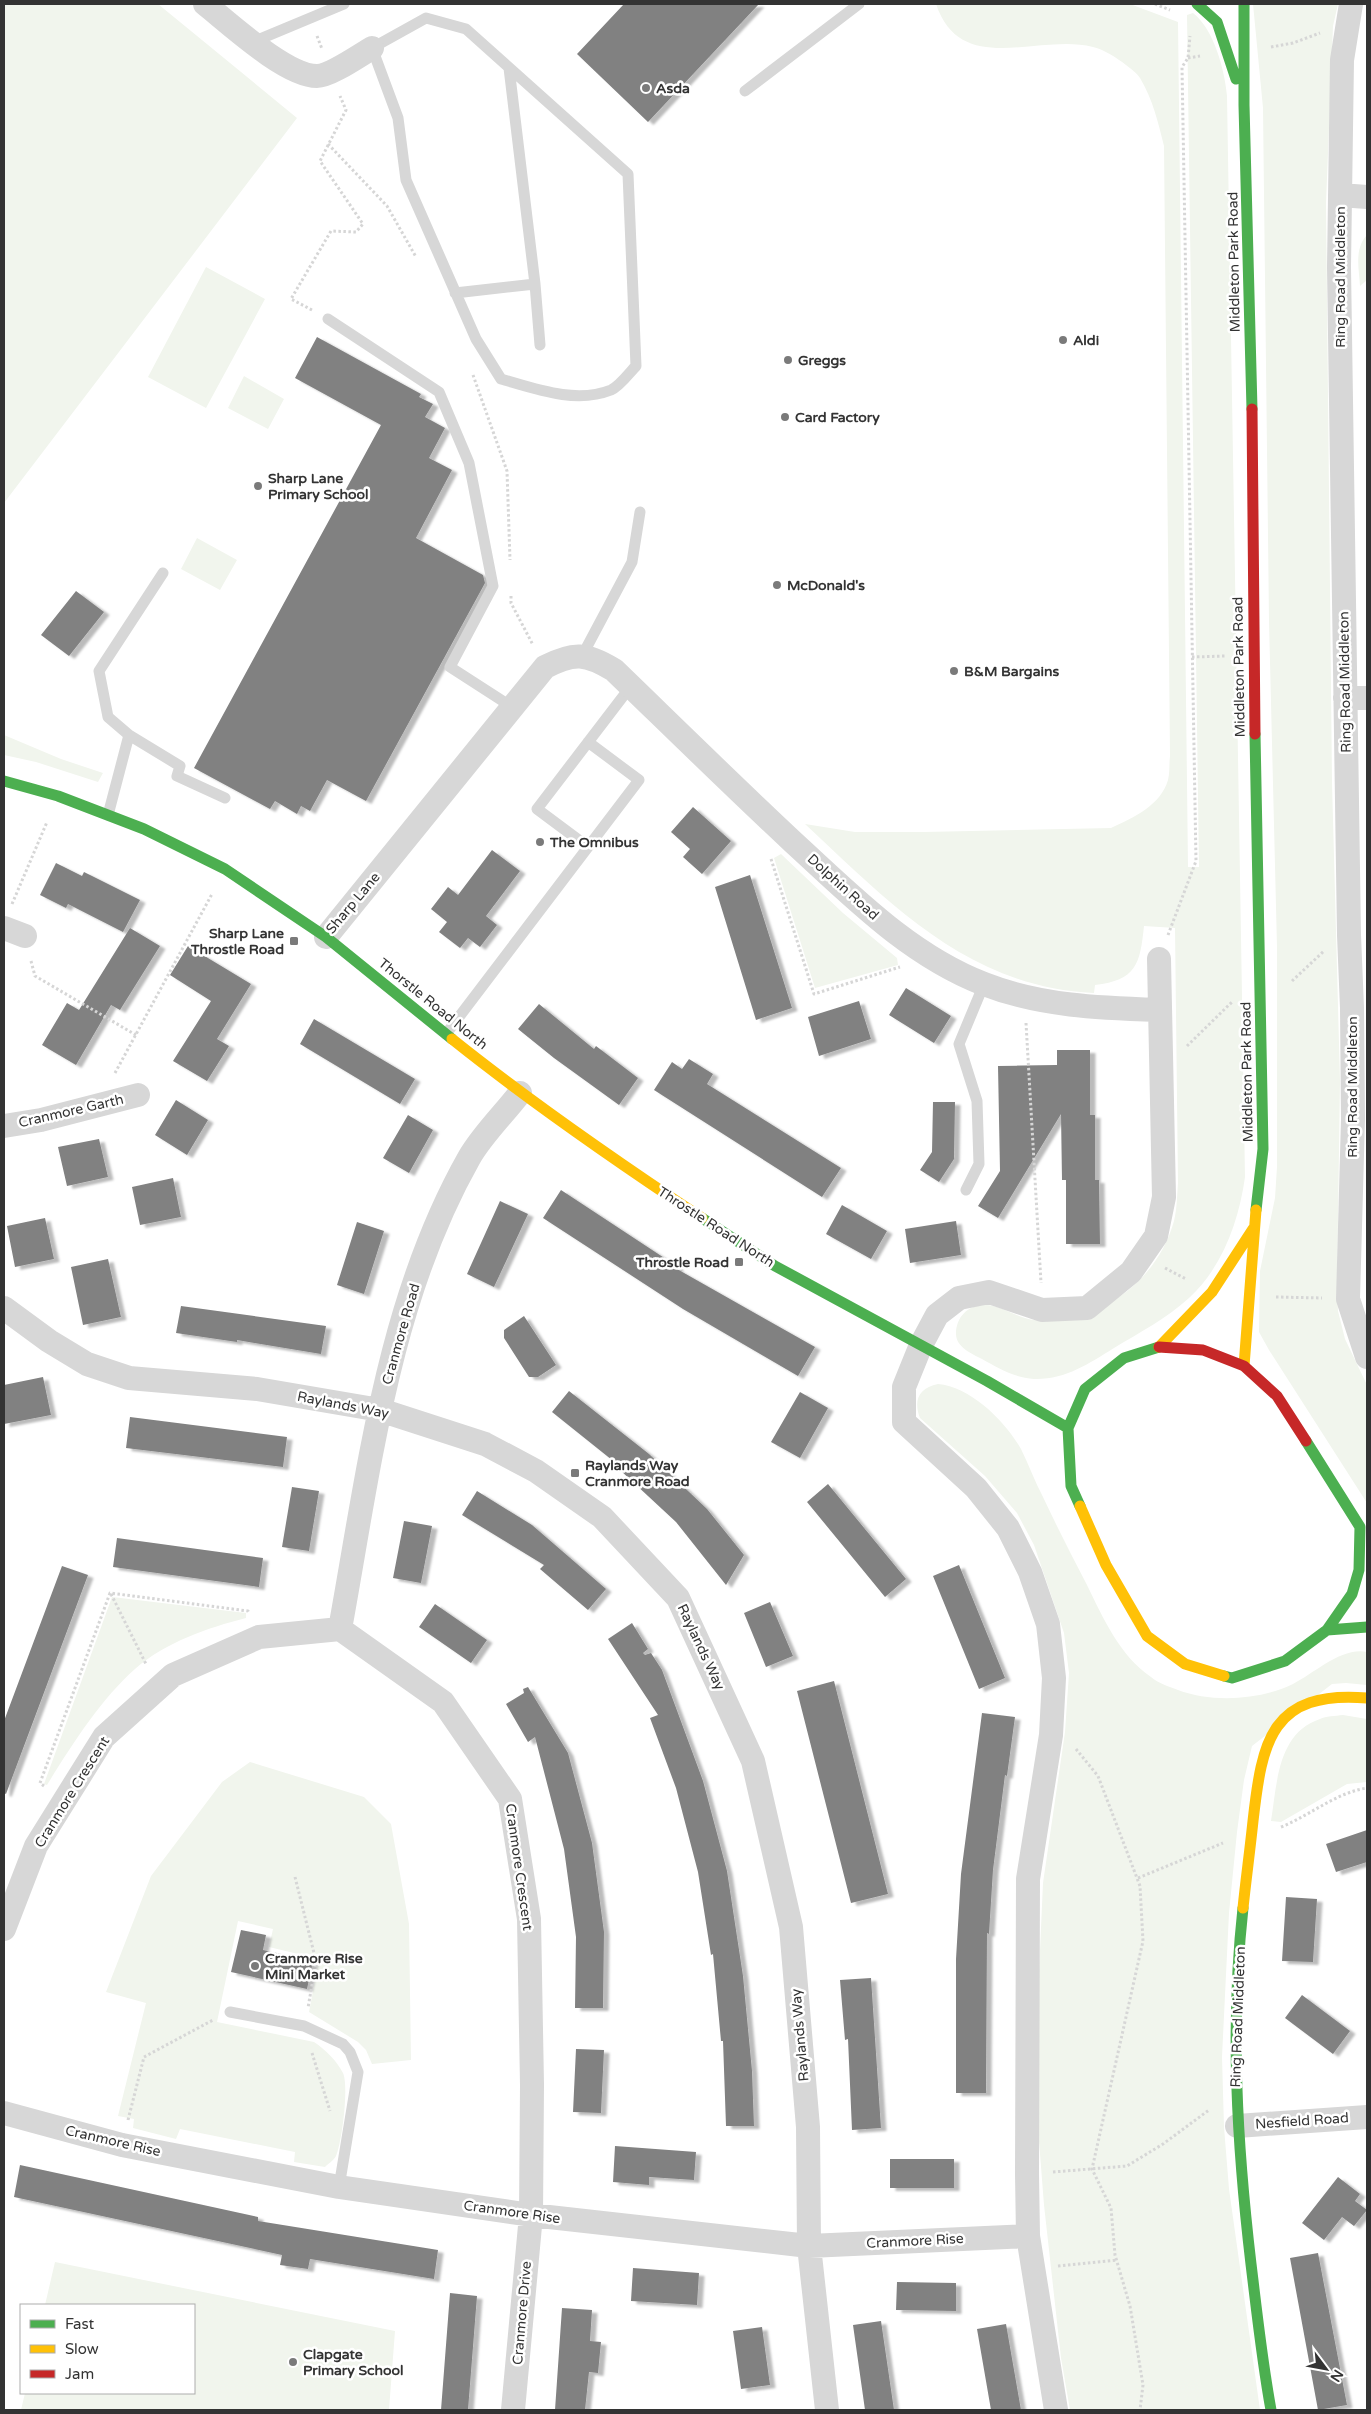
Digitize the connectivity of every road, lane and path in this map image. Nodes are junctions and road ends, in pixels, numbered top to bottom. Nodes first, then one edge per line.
1 (205, 4) edge
2 (344, 4) edge
3 (859, 4) edge
4 (1197, 4) edge
5 (1244, 4) edge
6 (1349, 11) edge
7 (253, 42) junction
8 (1272, 47) dead end
9 (372, 48) junction
10 (1188, 58) dead end
11 (509, 68) junction
12 (745, 91) dead end
13 (1244, 105) junction
14 (328, 144) dead end
15 (1340, 195) junction
16 (1367, 197) edge
17 (535, 284) junction
18 (455, 293) junction
19 (328, 319) joint
20 (540, 345) dead end
21 (640, 512) dead end
22 (163, 573) dead end
23 (1254, 654) junction
24 (582, 656) junction
25 (1192, 657) junction
26 (630, 686) junction
27 (1356, 698) edge
28 (512, 708) junction
29 (129, 736) junction
30 (588, 742) junction
31 (4, 781) edge
32 (58, 796) junction
33 (225, 798) dead end
34 (108, 815) junction
35 (588, 847) junction
36 (770, 853) dead end
37 (225, 869) junction
38 (12, 926) edge
39 (326, 937) junction
40 (1349, 947) junction
41 (931, 958) junction
42 (1158, 959) joint
43 (1292, 981) dead end
44 (984, 984) junction
45 (1025, 997) junction
46 (1261, 997) junction
47 (1360, 1007) edge
48 (1159, 1010) junction
49 (446, 1034) junction
50 (136, 1035) junction
51 (1160, 1049) junction
52 (520, 1093) junction
53 (138, 1095) dead end
54 (98, 1104) junction
55 (4, 1126) edge
56 (966, 1190) dead end
57 (1254, 1228) junction
58 (4, 1308) edge
59 (1042, 1310) junction
60 (921, 1345) junction
61 (1159, 1347) junction
62 (1367, 1357) edge
63 (1244, 1366) junction
64 (380, 1410) junction
65 (1068, 1428) junction
66 (1363, 1530) edge
67 (110, 1593) junction
68 (1367, 1627) edge
69 (340, 1629) junction
70 (1327, 1630) junction
71 (259, 1637) junction
72 (158, 1688) junction
73 (1367, 1698) edge
74 (1051, 1735) junction
75 (62, 1804) junction
76 (4, 1929) edge
77 (230, 2012) joint
78 (1235, 2090) junction
79 (4, 2113) edge
80 (1367, 2117) edge
81 (1237, 2126) junction
82 (122, 2145) junction
83 (1092, 2169) junction
84 (1027, 2174) junction
85 (339, 2187) junction
86 (531, 2215) junction
87 (1028, 2236) junction
88 (809, 2246) junction
89 (1117, 2260) junction
90 (1033, 2269) junction
91 (513, 2410) edge
92 (827, 2410) edge
93 (1056, 2410) edge
94 (1140, 2410) edge
95 (1271, 2410) edge

1 - 7 street
2 - 7 lane
3 - 12 lane
4 - 13 street, Middleton Park Road
5 - 13 street, Middleton Park Road
6 - 8 path
6 - 15 street, Ring Road Middleton
7 - 9 street
9 - 11 lane
9 - 18 lane
10 - 25 path
11 - 17 lane
11 - 18 lane
13 - 23 street, Middleton Park Road
14 - 19 path
15 - 16 street
15 - 27 street, Ring Road Middleton
17 - 18 lane
17 - 20 lane
19 - 28 lane
21 - 24 lane
22 - 29 lane
23 - 25 path
23 - 46 street, Middleton Park Road
24 - 26 street, Dolphin Road
24 - 28 street, Sharp Lane
25 - 42 path
26 - 30 lane
26 - 41 street, Dolphin Road
27 - 40 street, Ring Road Middleton
28 - 39 street, Sharp Lane
29 - 33 lane
29 - 34 lane
30 - 35 lane
30 - 35 lane
31 - 32 street, Sharp Lane
32 - 34 street, Sharp Lane
32 - 38 path
34 - 37 street, Sharp Lane
35 - 49 lane
36 - 41 path
37 - 39 street, Sharp Lane
37 - 50 path
38 - 50 path
39 - 49 street, Thorstle Road North
40 - 43 path
40 - 47 street, Ring Road Middleton
41 - 44 street, Dolphin Road
42 - 48 street
44 - 45 street, Dolphin Road
44 - 56 lane
45 - 48 street, Dolphin Road
45 - 59 path
46 - 51 path
46 - 57 street, Middleton Park Road
47 - 62 street, Ring Road Middleton
48 - 51 street
49 - 52 street, Thorstle Road North
50 - 54 path
51 - 59 street
52 - 60 street, Throstle Road North
52 - 64 street, Cranmore Road
53 - 54 street, Cranmore Garth
54 - 55 street, Cranmore Garth
57 - 61 street, Middleton Park Road
57 - 63 street, Middleton Park Road
58 - 64 street, Raylands Way
59 - 60 street
60 - 65 street, Throstle Road North
60 - 74 street
61 - 63 street, Middleton Park Road
61 - 65 street, Middleton Park Road
63 - 66 street, Middleton Park Road
64 - 69 street, Cranmore Road
64 - 88 street, Raylands Way
65 - 70 street, Middleton Park Road
66 - 70 street, Middleton Park Road
67 - 71 path
67 - 72 path
67 - 75 path
68 - 70 street
69 - 71 street, Cranmore Crescent
69 - 86 street, Cranmore Crescent
71 - 72 street, Cranmore Crescent
72 - 75 street, Cranmore Crescent
73 - 78 street, Ring Road Middleton
74 - 83 path
74 - 84 street
75 - 76 street, Cranmore Crescent
77 - 82 path
77 - 85 lane
78 - 81 street, Ring Road Middleton
78 - 83 path
79 - 82 street, Cranmore Rise
80 - 81 street, Nesfield Road
81 - 95 street, Ring Road Middleton
82 - 85 street, Cranmore Rise
83 - 84 path
83 - 89 path
84 - 87 street
85 - 86 street, Cranmore Rise
86 - 88 street, Cranmore Rise
86 - 91 street, Cranmore Drive
87 - 88 street, Cranmore Rise
87 - 90 street
88 - 92 street, Raylands Way
89 - 90 path
89 - 94 path
90 - 93 street

